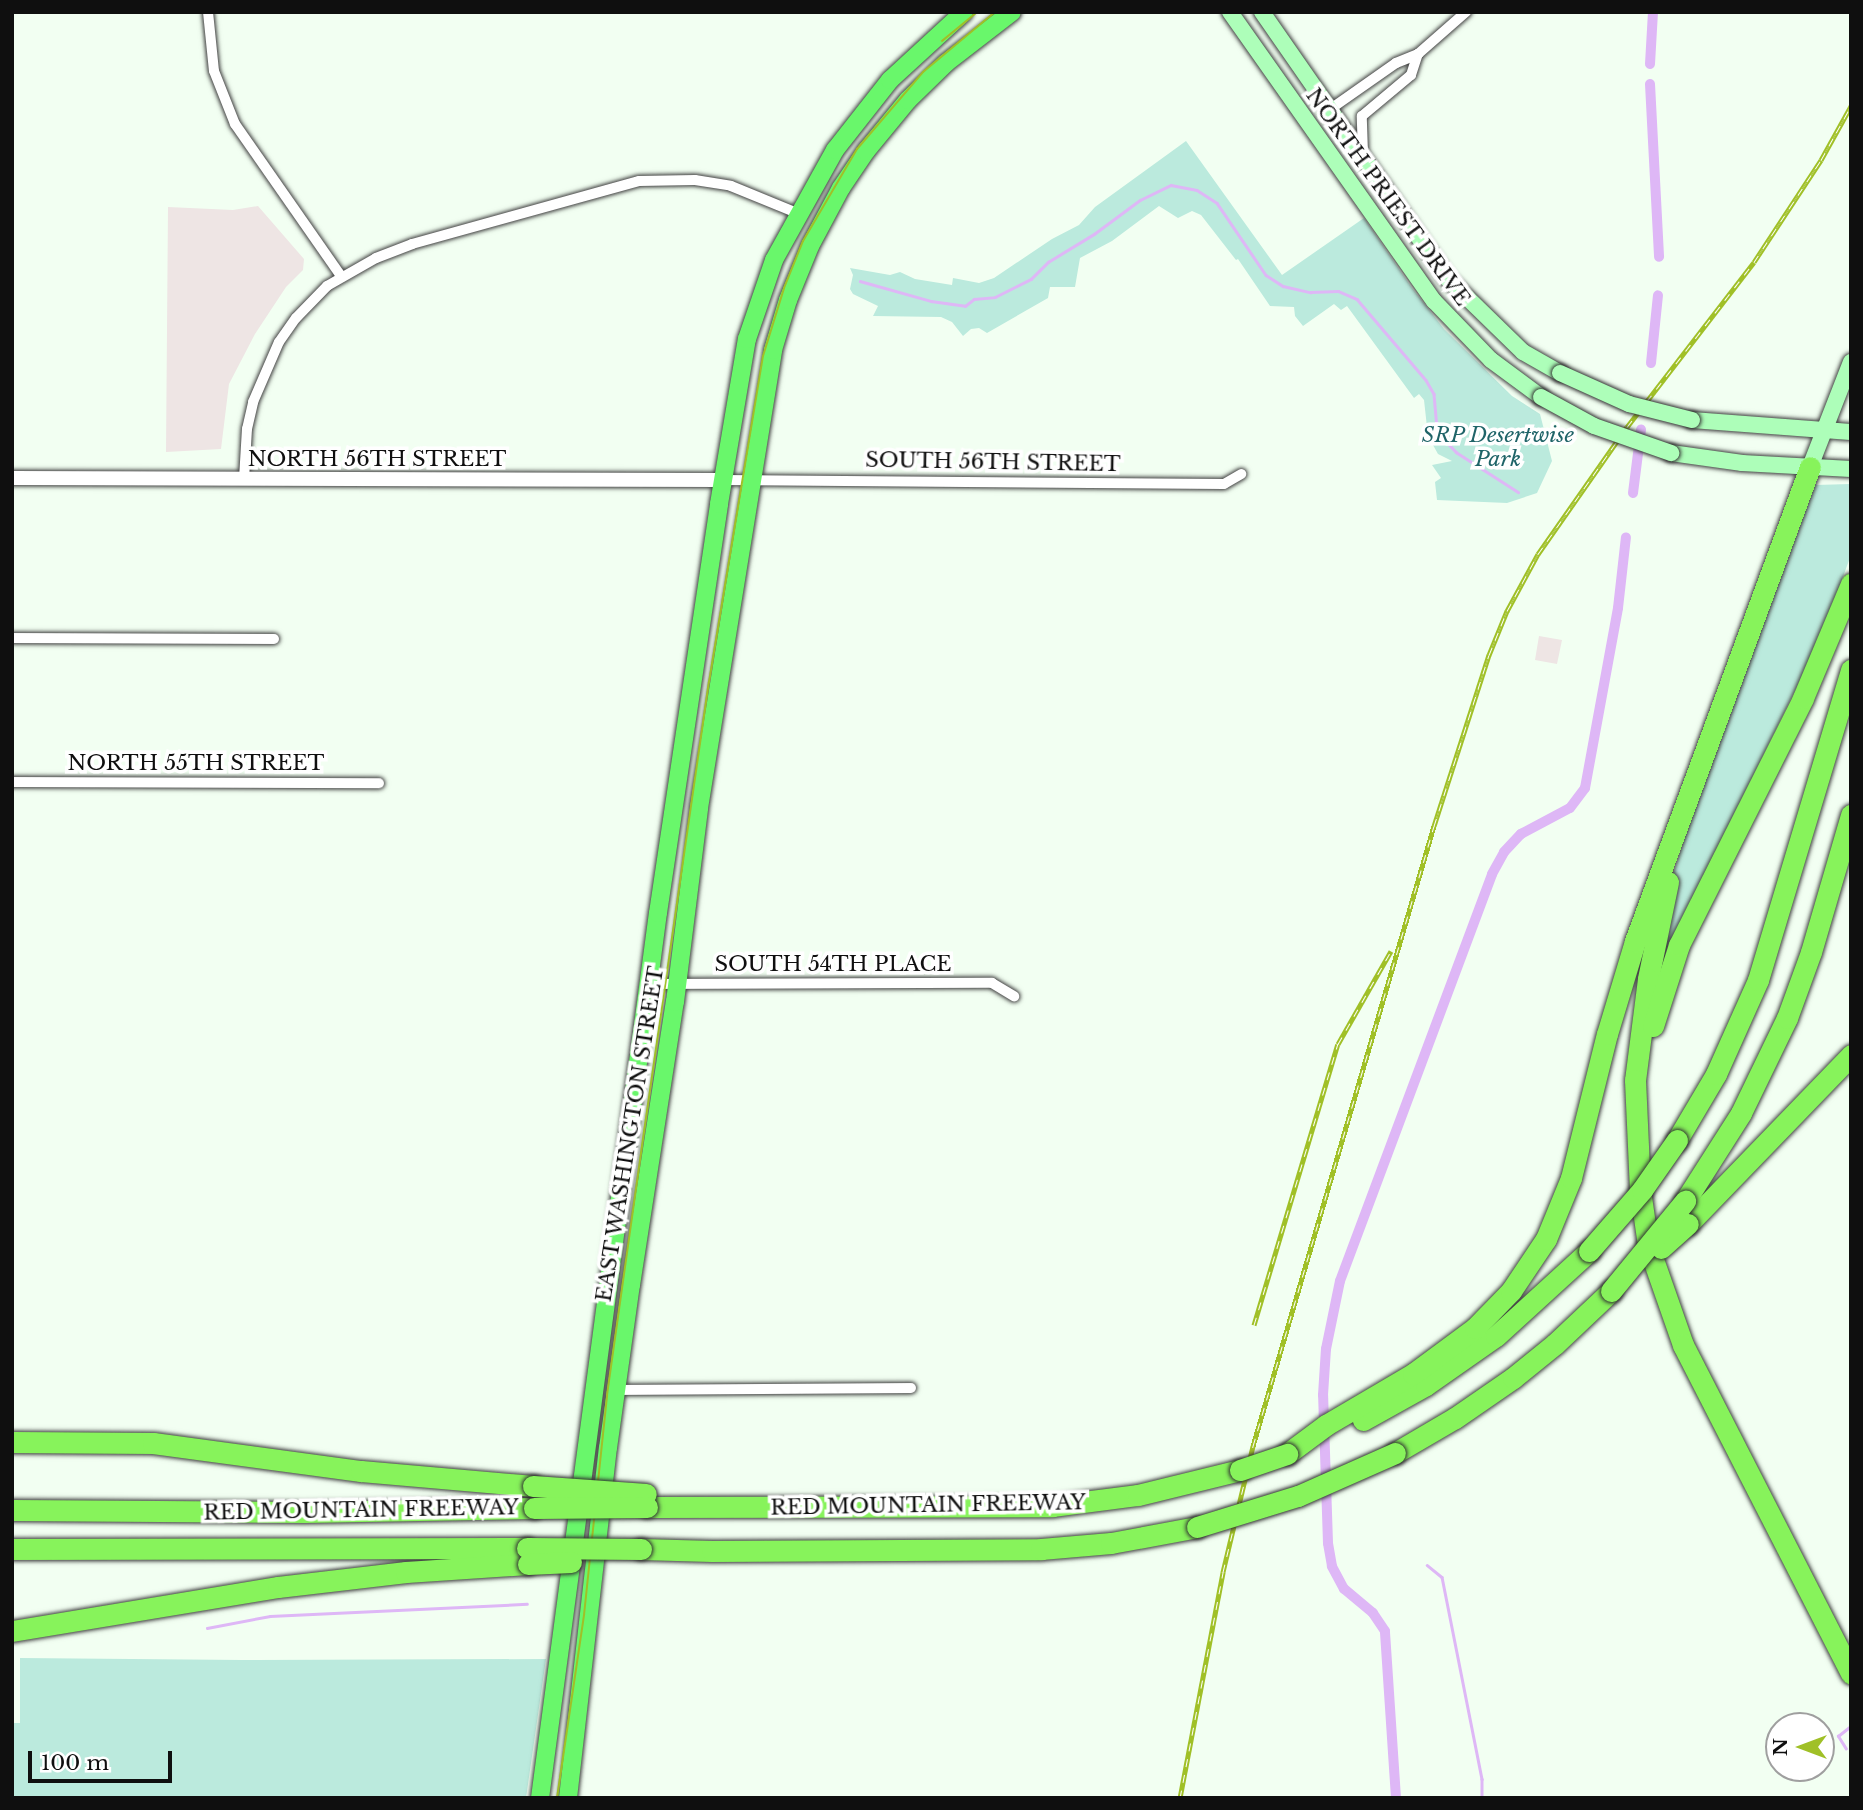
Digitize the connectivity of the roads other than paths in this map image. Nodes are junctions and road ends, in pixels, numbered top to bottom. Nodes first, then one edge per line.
1 (208, 12) edge
2 (964, 12) edge
3 (1013, 12) edge
4 (1230, 12) edge
5 (1262, 12) edge
6 (1466, 12) edge
7 (1418, 54) junction
8 (1329, 110) junction
9 (1315, 131) junction
10 (1365, 162) junction
11 (1379, 183) junction
12 (797, 213) junction
13 (341, 276) junction
14 (1851, 362) edge
15 (1824, 430) junction
16 (1851, 432) edge
17 (1810, 467) junction
18 (1851, 468) edge
19 (1241, 474) dead end
20 (12, 478) edge
21 (244, 480) junction
22 (739, 480) junction
23 (1851, 584) edge
24 (12, 638) edge
25 (274, 639) dead end
26 (1851, 670) edge
27 (1713, 732) junction
28 (12, 782) edge
29 (379, 783) dead end
30 (1851, 815) edge
31 (677, 983) junction
32 (648, 984) junction
33 (1014, 996) dead end
34 (1848, 1058) edge
35 (1637, 1137) junction
36 (1611, 1291) junction
37 (911, 1388) dead end
38 (616, 1390) junction
39 (1373, 1407) junction
40 (12, 1442) edge
41 (647, 1501) junction
42 (12, 1510) edge
43 (12, 1549) edge
44 (527, 1556) junction
45 (12, 1631) edge
46 (1851, 1673) edge
47 (540, 1798) edge
48 (568, 1798) edge

1 - 13 street
2 - 12 main road
3 - 22 main road
4 - 9 main road, NORTH PRIEST DRIVE
5 - 8 main road, NORTH PRIEST DRIVE
6 - 7 street
7 - 8 street
7 - 10 street
8 - 10 main road, NORTH PRIEST DRIVE
9 - 11 main road
9 - 17 main road, NORTH PRIEST DRIVE, bridge
10 - 11 main road, NORTH PRIEST DRIVE
11 - 15 main road, NORTH PRIEST DRIVE, bridge
12 - 13 street
12 - 22 main road
13 - 21 street
14 - 15 main road
15 - 16 main road, NORTH PRIEST DRIVE
15 - 17 main road
17 - 18 main road, NORTH PRIEST DRIVE
17 - 27 highway
19 - 22 street, SOUTH 56TH STREET
20 - 21 street, NORTH 56TH STREET
21 - 22 street, NORTH 56TH STREET
22 - 31 main road, EAST WASHINGTON STREET
22 - 32 main road, EAST WASHINGTON STREET
23 - 35 highway
24 - 25 street
26 - 39 highway, RED MOUNTAIN FREEWAY, bridge
27 - 35 highway
27 - 39 highway
28 - 29 street, NORTH 55TH STREET
30 - 36 highway, RED MOUNTAIN FREEWAY, bridge
31 - 32 street, SOUTH 54TH PLACE
31 - 33 street, SOUTH 54TH PLACE
31 - 38 main road, EAST WASHINGTON STREET
32 - 47 main road, EAST WASHINGTON STREET
34 - 36 highway, bridge
35 - 46 highway
36 - 44 highway, RED MOUNTAIN FREEWAY, bridge
37 - 38 street
38 - 48 main road, EAST WASHINGTON STREET
39 - 41 highway, RED MOUNTAIN FREEWAY, bridge
40 - 41 highway, bridge
41 - 42 highway, RED MOUNTAIN FREEWAY, bridge
43 - 44 highway, RED MOUNTAIN FREEWAY
44 - 45 highway

